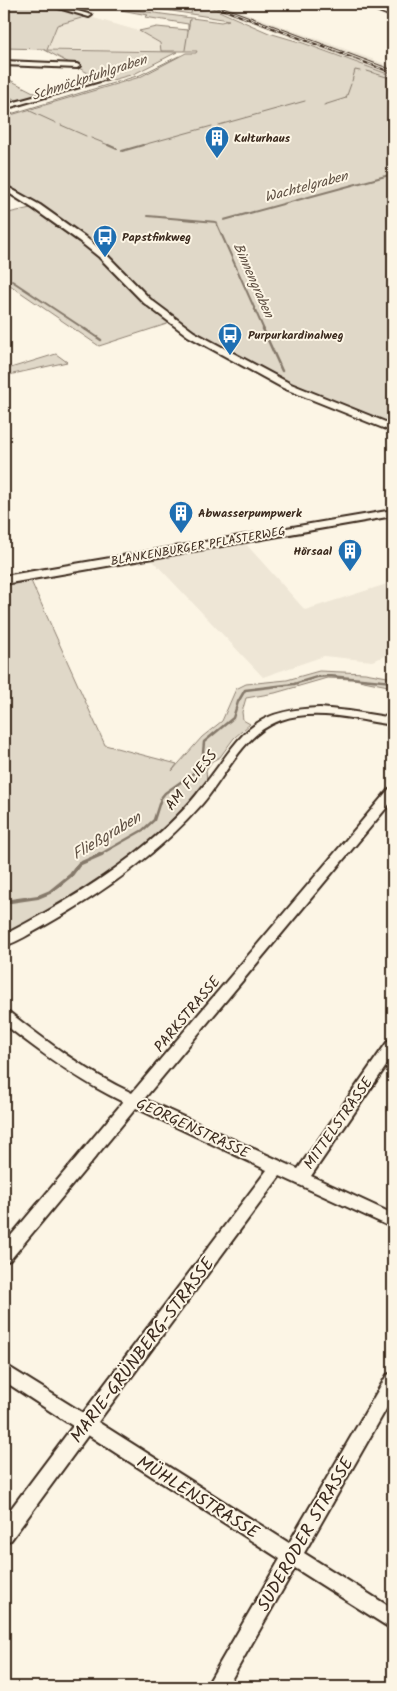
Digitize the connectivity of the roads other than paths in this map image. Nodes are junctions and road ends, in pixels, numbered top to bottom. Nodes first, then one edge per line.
1 (47, 4) edge
2 (363, 4) edge
3 (372, 4) edge
4 (393, 13) edge
5 (89, 15) dead end
6 (4, 63) edge
7 (12, 63) junction
8 (77, 66) dead end
9 (4, 71) edge
10 (104, 79) dead end
11 (4, 106) edge
12 (4, 187) edge
13 (393, 429) edge
14 (393, 513) edge
15 (4, 580) edge
16 (393, 722) edge
17 (393, 792) edge
18 (4, 941) edge
19 (4, 1016) edge
20 (393, 1045) edge
21 (134, 1101) junction
22 (278, 1167) junction
23 (301, 1177) junction
24 (393, 1221) edge
25 (4, 1255) edge
26 (4, 1372) edge
27 (393, 1382) edge
28 (86, 1425) junction
29 (4, 1532) edge
30 (292, 1556) junction
31 (393, 1620) edge
32 (216, 1687) edge

1 - 5 street
2 - 4 highway
3 - 4 highway
6 - 7 street
7 - 8 street
7 - 9 street
10 - 11 street
12 - 13 main road
14 - 15 main road, BLANKENBURGER PFLASTERWEG
16 - 18 street, AM FLIESS
17 - 21 street, PARKSTRASSE
19 - 21 street, GEORGENSTRASSE
20 - 23 street, MITTELSTRASSE
21 - 22 street, GEORGENSTRASSE
21 - 25 street, PARKSTRASSE
22 - 23 street, GEORGENSTRASSE
22 - 28 street, MARIE-GRÜNBERG-STRASSE
23 - 24 street, GEORGENSTRASSE
26 - 28 street, MÜHLENSTRASSE
27 - 30 street, SUDERODER STRASSE
28 - 29 street, MARIE-GRÜNBERG-STRASSE
28 - 30 street, MÜHLENSTRASSE
30 - 31 street, MÜHLENSTRASSE
30 - 32 street, SUDERODER STRASSE

